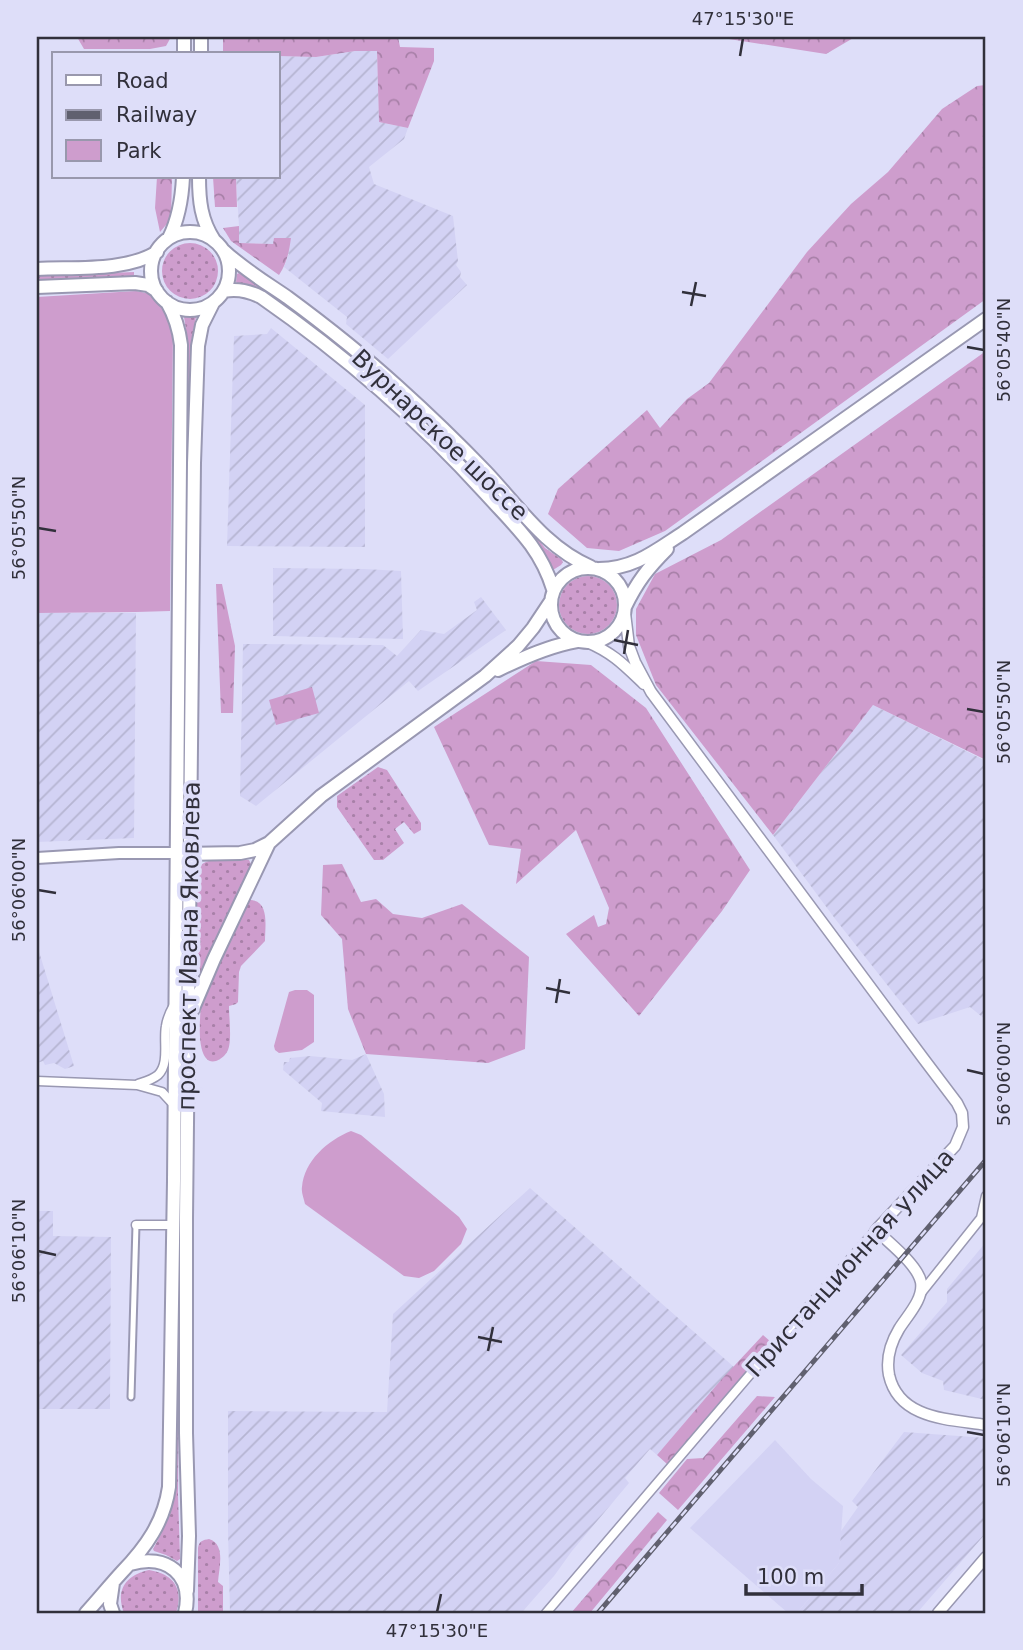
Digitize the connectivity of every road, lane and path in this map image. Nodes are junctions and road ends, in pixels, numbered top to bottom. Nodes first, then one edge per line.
1 (183, 178) edge
2 (200, 178) edge
3 (169, 238) junction
4 (218, 245) junction
5 (157, 252) junction
6 (37, 269) edge
7 (37, 287) edge
8 (157, 291) junction
9 (224, 291) junction
10 (167, 302) junction
11 (213, 303) junction
12 (986, 319) edge
13 (376, 368) junction
14 (367, 379) junction
15 (467, 464) junction
16 (683, 533) junction
17 (595, 568) junction
18 (552, 595) junction
19 (625, 610) junction
20 (582, 642) junction
21 (485, 676) junction
22 (651, 692) junction
23 (269, 843) junction
24 (183, 854) junction
25 (37, 858) edge
26 (175, 1002) junction
27 (188, 1020) junction
28 (37, 1081) edge
29 (137, 1085) junction
30 (174, 1106) junction
31 (986, 1196) edge
32 (984, 1216) edge
33 (136, 1224) joint
34 (173, 1225) junction
35 (876, 1230) junction
36 (919, 1276) junction
37 (931, 1281) junction
38 (921, 1294) junction
39 (131, 1397) dead end
40 (986, 1425) edge
41 (986, 1557) edge
42 (130, 1564) junction
43 (113, 1583) junction
44 (187, 1606) edge
45 (86, 1613) edge
46 (113, 1613) edge
47 (546, 1613) edge
48 (938, 1613) edge

1 - 3 main road
2 - 4 main road
3 - 4 main road
3 - 5 main road
4 - 9 main road
4 - 13 main road, Вурнарское шоссе
5 - 6 main road
5 - 8 main road
7 - 8 main road
8 - 10 main road
9 - 11 main road
9 - 14 main road, Вурнарское шоссе
10 - 11 main road
10 - 24 main road, проспект Ивана Яковлева
11 - 24 main road, проспект Ивана Яковлева
12 - 16 main road
13 - 14 main road
13 - 15 main road, Вурнарское шоссе
14 - 15 main road, Вурнарское шоссе
15 - 17 main road, Вурнарское шоссе
15 - 18 main road, Вурнарское шоссе
16 - 17 main road
16 - 19 main road
17 - 18 main road
17 - 19 main road
18 - 20 main road
18 - 21 main road
19 - 20 main road
19 - 22 street, Пристанционная улица
20 - 21 main road
20 - 22 street, Пристанционная улица
21 - 23 main road
22 - 35 street, Пристанционная улица
23 - 24 main road
23 - 27 main road
24 - 25 main road
24 - 26 main road, проспект Ивана Яковлева
24 - 27 main road, проспект Ивана Яковлева
26 - 29 street
26 - 30 main road, проспект Ивана Яковлева
27 - 44 main road, проспект Ивана Яковлева
28 - 29 street
29 - 30 street
30 - 34 main road, проспект Ивана Яковлева
31 - 32 street
32 - 37 street
33 - 34 street
33 - 39 street
34 - 42 main road, проспект Ивана Яковлева
35 - 36 street
35 - 47 street, Пристанционная улица
36 - 37 street
36 - 38 street
37 - 38 street
38 - 40 street
41 - 48 street
42 - 43 main road, проспект Ивана Яковлева
42 - 44 main road
43 - 45 main road, проспект Ивана Яковлева
43 - 46 main road

